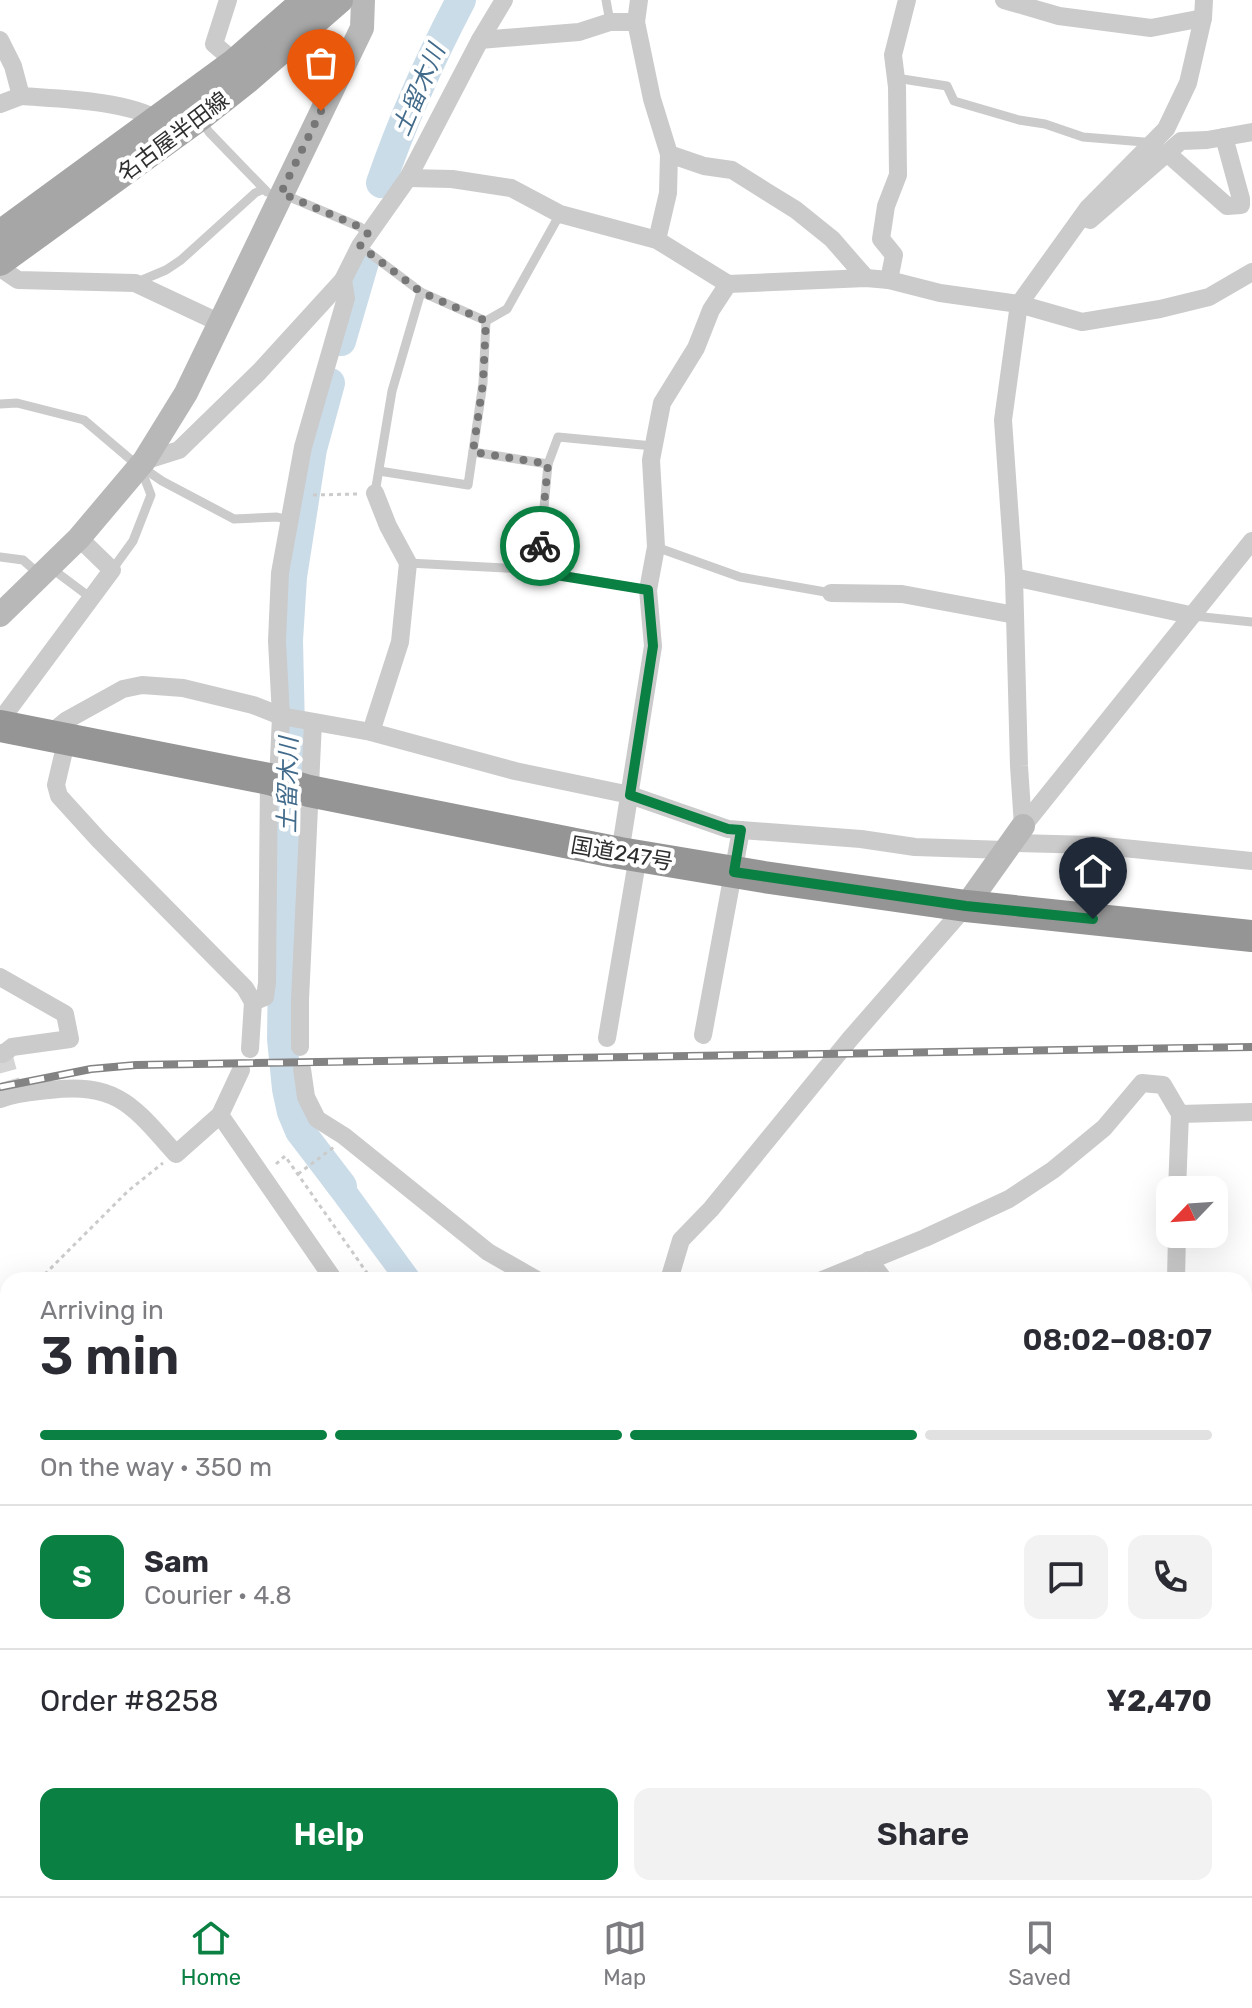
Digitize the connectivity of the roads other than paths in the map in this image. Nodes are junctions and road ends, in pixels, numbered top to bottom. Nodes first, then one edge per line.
1 (228, 0) edge
2 (306, 0) edge
3 (339, 0) edge
4 (363, 0) edge
5 (504, 0) edge
6 (606, 0) edge
7 (639, 0) edge
8 (907, 0) edge
9 (1004, 0) edge
10 (1203, 9) edge
11 (610, 22) junction
12 (636, 22) junction
13 (0, 40) edge
14 (480, 40) junction
15 (235, 62) junction
16 (896, 78) junction
17 (21, 96) junction
18 (0, 104) edge
19 (200, 117) junction
20 (159, 120) junction
21 (1252, 132) edge
22 (1224, 137) junction
23 (1148, 146) junction
24 (1167, 153) junction
25 (669, 154) junction
26 (408, 178) junction
27 (274, 193) junction
28 (560, 214) junction
29 (1070, 230) junction
30 (0, 234) edge
31 (364, 240) junction
32 (657, 240) junction
33 (0, 265) edge
34 (1252, 272) edge
35 (866, 278) junction
36 (343, 280) junction
37 (889, 280) junction
38 (135, 283) junction
39 (728, 284) junction
40 (421, 292) junction
41 (1019, 304) junction
42 (486, 321) junction
43 (218, 322) junction
44 (0, 404) edge
45 (653, 446) junction
46 (473, 452) junction
47 (142, 463) junction
48 (548, 464) junction
49 (379, 471) junction
50 (375, 493) joint
51 (289, 520) junction
52 (79, 538) junction
53 (1252, 541) edge
54 (656, 547) junction
55 (0, 557) edge
56 (408, 563) junction
57 (46, 570) junction
58 (112, 570) junction
59 (538, 572) junction
60 (1014, 577) junction
61 (648, 590) junction
62 (831, 593) joint
63 (91, 598) junction
64 (0, 615) edge
65 (1015, 615) junction
66 (1190, 615) junction
67 (1252, 622) edge
68 (281, 716) junction
69 (310, 722) junction
70 (0, 724) edge
71 (371, 732) junction
72 (58, 736) junction
73 (290, 785) junction
74 (630, 795) junction
75 (741, 830) junction
76 (1013, 840) junction
77 (629, 855) junction
78 (1252, 861) edge
79 (734, 872) junction
80 (966, 906) junction
81 (1252, 936) edge
82 (0, 977) edge
83 (253, 1002) junction
84 (703, 1035) dead end
85 (607, 1038) dead end
86 (300, 1047) dead end
87 (250, 1049) dead end
88 (0, 1053) edge
89 (302, 1069) dead end
90 (241, 1070) dead end
91 (0, 1099) edge
92 (1252, 1112) edge
93 (1180, 1114) junction
94 (220, 1115) junction
95 (1178, 1176) edge
96 (1177, 1248) edge
97 (869, 1260) junction
98 (328, 1272) edge
99 (523, 1272) edge
100 (671, 1272) edge
101 (841, 1272) edge
102 (878, 1272) edge
103 (1176, 1272) edge

1 - 15 street
2 - 15 main road, 名古屋半田線
3 - 19 main road, 名古屋半田線
4 - 27 street
5 - 14 street
6 - 11 lane
7 - 12 street
8 - 16 street
9 - 10 street
10 - 23 street
11 - 12 street
11 - 14 street
12 - 25 street
13 - 17 street
14 - 26 street
15 - 20 main road, 名古屋半田線
16 - 23 lane
16 - 37 street
17 - 18 street
17 - 20 street
19 - 27 lane
19 - 33 main road, 名古屋半田線
20 - 30 main road, 名古屋半田線
21 - 22 street
22 - 24 street
22 - 24 street
23 - 29 street
24 - 29 street
25 - 32 street
25 - 35 street
26 - 28 street
26 - 31 street
27 - 31 lane
27 - 38 lane
27 - 43 street
28 - 32 street
28 - 42 lane
29 - 41 street
31 - 36 street
31 - 40 lane
32 - 39 street
33 - 38 street
34 - 41 street
35 - 37 street
35 - 39 street
36 - 47 street
36 - 51 street
37 - 41 street
38 - 43 street
39 - 45 street
40 - 42 lane
40 - 49 lane
41 - 60 street
42 - 46 lane
43 - 47 street
44 - 47 lane
45 - 48 lane
45 - 54 street
46 - 48 lane
46 - 49 lane
47 - 51 lane
47 - 52 street
47 - 58 lane
48 - 59 lane
49 - 50 lane
50 - 56 street
51 - 68 street
52 - 57 street
52 - 58 street
53 - 66 street
54 - 61 street
54 - 62 lane
55 - 57 lane
56 - 59 lane
56 - 71 street
57 - 63 lane
57 - 64 street
58 - 63 street
59 - 61 lane
60 - 65 street
60 - 66 street
61 - 74 street
62 - 65 street
63 - 70 street
65 - 76 street
66 - 67 lane
66 - 76 street
68 - 69 street
68 - 72 street
68 - 73 street
69 - 71 street
69 - 73 street
70 - 72 highway, 国道247号
71 - 74 street
72 - 73 highway, 国道247号
72 - 83 street
73 - 77 highway, 国道247号
73 - 83 street
73 - 86 street
74 - 75 street
74 - 77 street
75 - 76 street
75 - 79 street
76 - 78 street
76 - 80 street
77 - 79 highway, 国道247号
77 - 85 street
79 - 80 highway, 国道247号
79 - 84 street
80 - 81 highway, 国道247号
80 - 100 street
82 - 88 street
83 - 87 street
89 - 99 street
90 - 94 street
91 - 94 street
92 - 93 street
93 - 95 street
93 - 97 street
94 - 98 street
96 - 103 street
97 - 101 street
97 - 102 street

